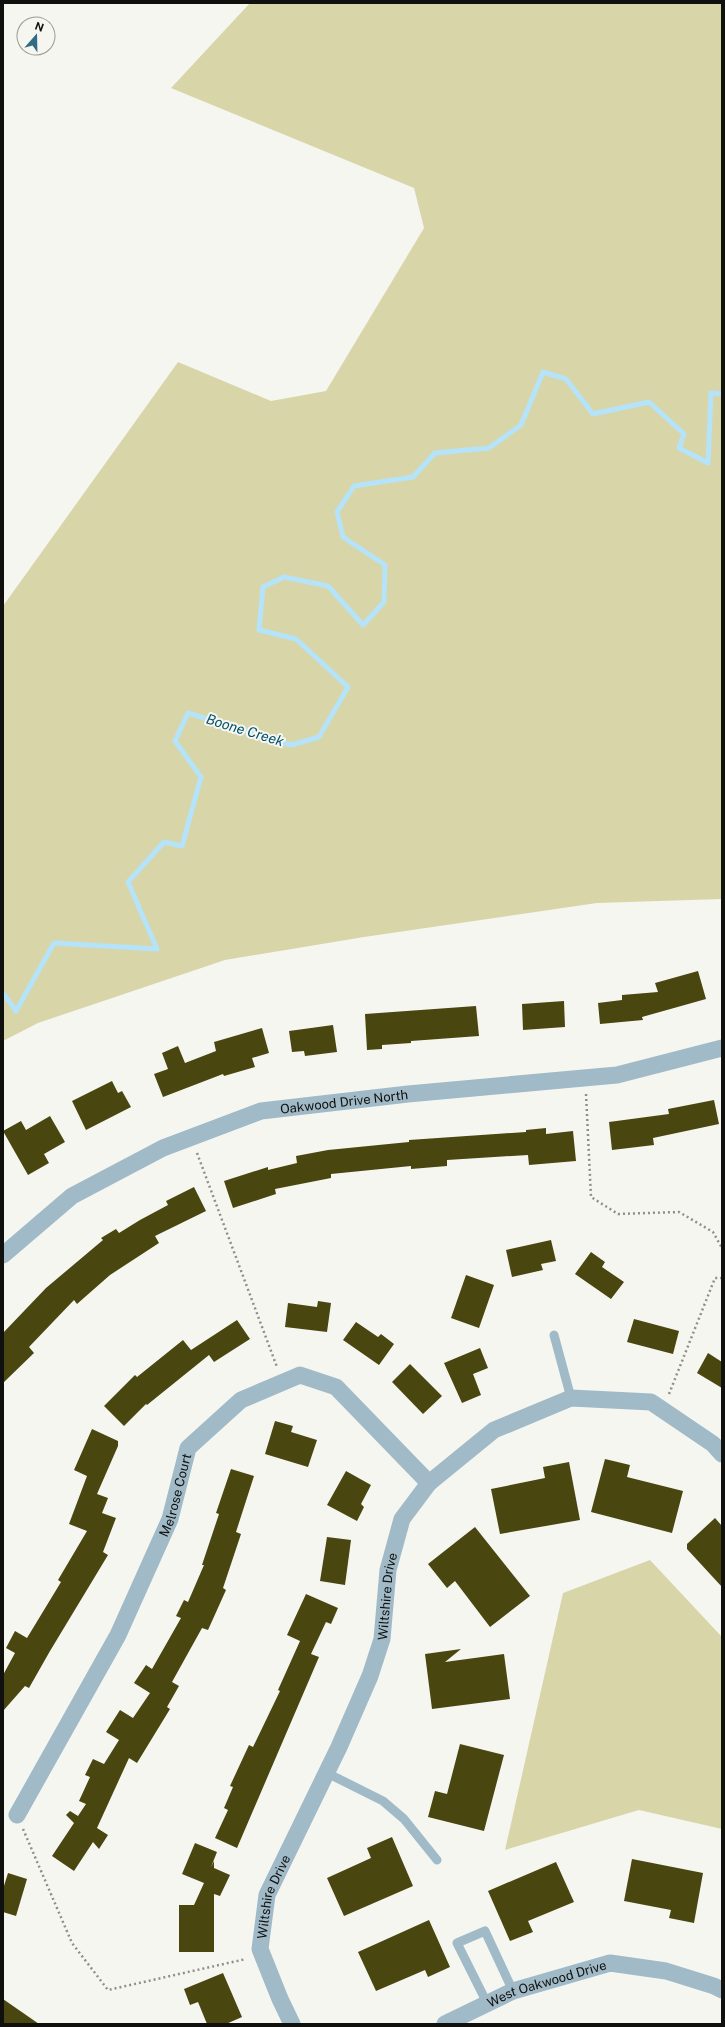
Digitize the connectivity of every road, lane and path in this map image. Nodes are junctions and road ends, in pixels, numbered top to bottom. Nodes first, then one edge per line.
1 (722, 1048) edge
2 (585, 1078) junction
3 (191, 1137) junction
4 (722, 1248) edge
5 (3, 1255) edge
6 (722, 1278) edge
7 (554, 1335) dead end
8 (283, 1382) junction
9 (571, 1398) junction
10 (662, 1410) junction
11 (722, 1454) edge
12 (429, 1483) junction
13 (327, 1773) junction
14 (17, 1815) joint
15 (437, 1860) dead end
16 (262, 1956) junction
17 (722, 1990) edge
18 (513, 1991) junction
19 (488, 2005) junction
20 (292, 2024) edge
21 (445, 2024) edge

1 - 2 street, Oakwood Drive North
2 - 3 street, Oakwood Drive North
2 - 4 path
3 - 5 street, Oakwood Drive North
3 - 8 path
6 - 10 path
7 - 9 lane
8 - 12 street, Melrose Court
8 - 14 street, Melrose Court
9 - 10 street, Wiltshire Drive
9 - 12 street, Wiltshire Drive
10 - 11 street, Wiltshire Drive
12 - 13 street, Wiltshire Drive
13 - 15 lane
13 - 16 street, Wiltshire Drive
14 - 16 path
16 - 20 street, Wiltshire Drive
17 - 18 street, West Oakwood Drive
18 - 19 street, West Oakwood Drive
18 - 19 lane
19 - 21 street, West Oakwood Drive

